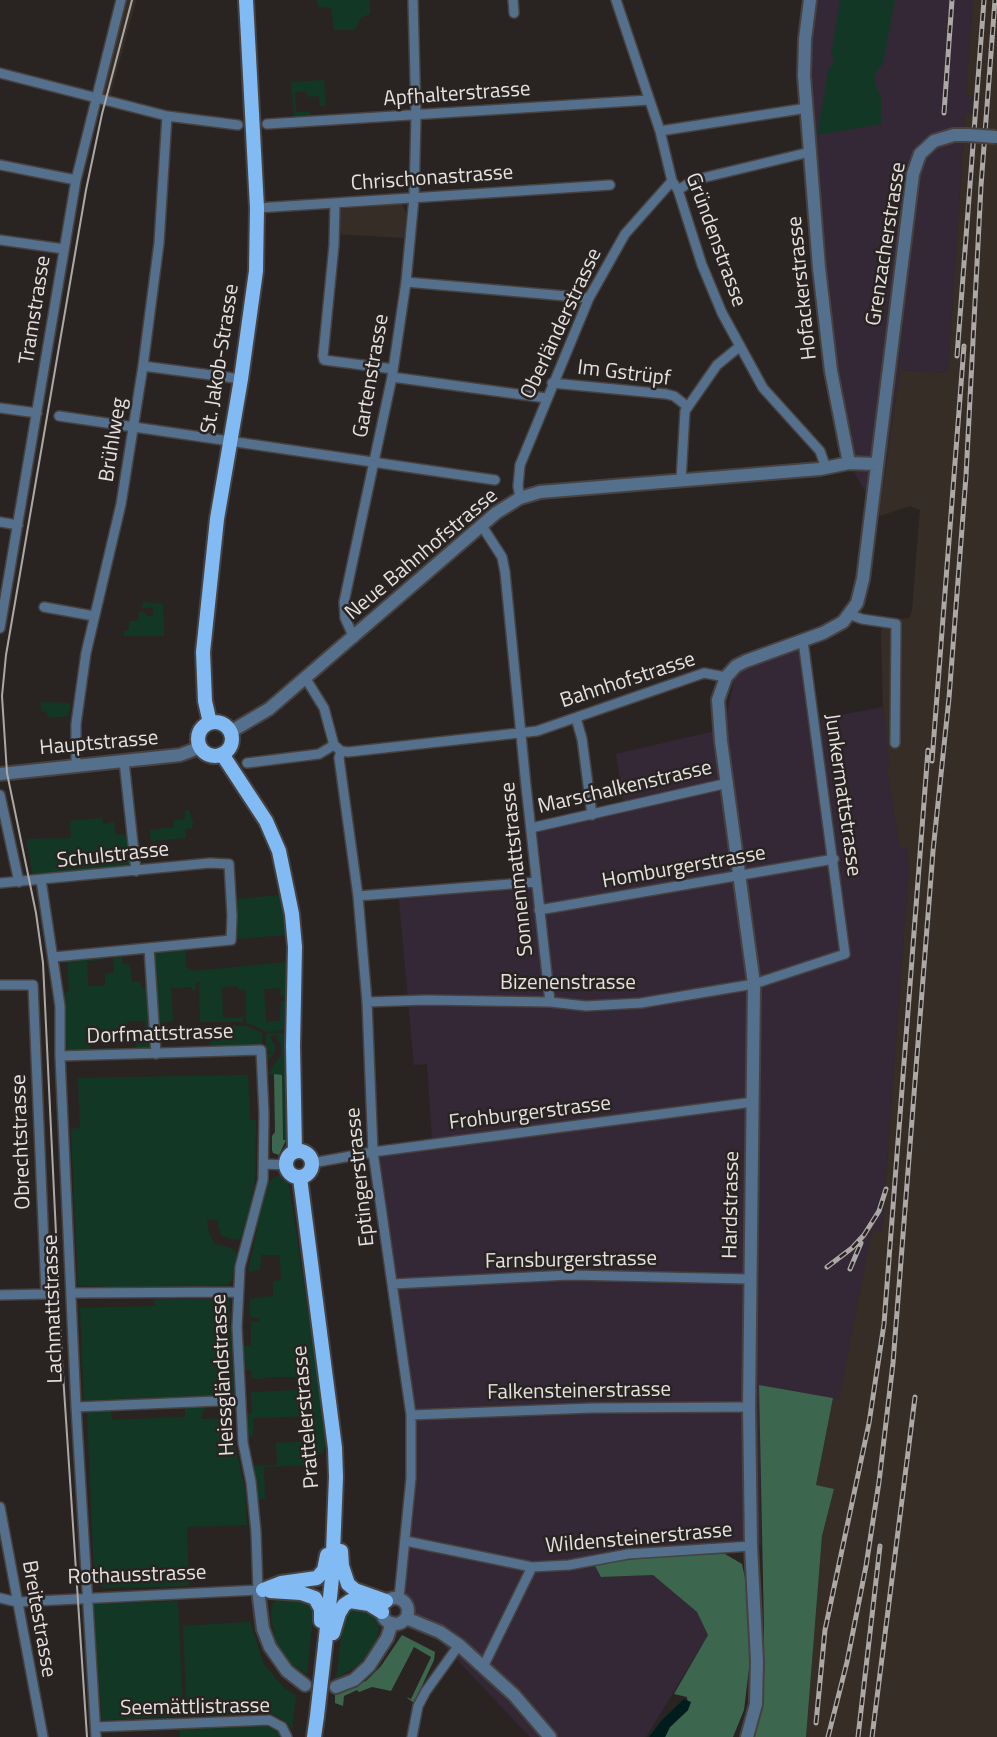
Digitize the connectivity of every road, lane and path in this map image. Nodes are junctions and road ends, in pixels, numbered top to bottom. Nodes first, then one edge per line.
1 (121, 0) edge
2 (246, 0) edge
3 (413, 0) edge
4 (513, 0) edge
5 (616, 0) edge
6 (810, 0) edge
7 (514, 13) dead end
8 (0, 74) edge
9 (96, 100) junction
10 (649, 100) junction
11 (807, 108) junction
12 (167, 116) junction
13 (416, 116) junction
14 (267, 124) dead end
15 (238, 125) dead end
16 (660, 131) junction
17 (997, 137) edge
18 (810, 152) junction
19 (0, 165) edge
20 (76, 180) junction
21 (672, 181) junction
22 (610, 185) dead end
23 (678, 190) junction
24 (414, 198) junction
25 (335, 203) junction
26 (257, 208) junction
27 (0, 240) edge
28 (64, 249) junction
29 (406, 282) junction
30 (589, 298) junction
31 (739, 347) junction
32 (143, 366) junction
33 (392, 373) junction
34 (241, 379) junction
35 (552, 383) junction
36 (546, 398) junction
37 (688, 407) junction
38 (0, 408) edge
39 (37, 414) junction
40 (59, 416) dead end
41 (134, 427) junction
42 (230, 440) junction
43 (374, 463) junction
44 (849, 463) junction
45 (877, 464) junction
46 (826, 468) junction
47 (495, 480) dead end
48 (681, 480) junction
49 (520, 498) junction
50 (0, 522) edge
51 (18, 525) junction
52 (482, 526) junction
53 (44, 607) dead end
54 (1, 609) edge
55 (851, 615) junction
56 (94, 616) junction
57 (0, 628) edge
58 (354, 638) junction
59 (803, 641) junction
60 (726, 677) junction
61 (306, 679) junction
62 (576, 718) junction
63 (210, 723) junction
64 (230, 732) junction
65 (521, 733) junction
66 (895, 743) dead end
67 (201, 747) junction
68 (338, 748) junction
69 (222, 754) junction
70 (124, 761) junction
71 (247, 763) dead end
72 (76, 765) junction
73 (0, 774) edge
74 (728, 783) junction
75 (0, 795) edge
76 (592, 815) junction
77 (531, 828) junction
78 (834, 859) junction
79 (136, 871) junction
80 (740, 877) junction
81 (41, 880) junction
82 (19, 881) junction
83 (0, 883) edge
84 (536, 883) junction
85 (358, 896) junction
86 (539, 911) junction
87 (149, 948) junction
88 (845, 954) joint
89 (54, 957) junction
90 (754, 984) junction
91 (0, 985) edge
92 (368, 1002) junction
93 (550, 1002) junction
94 (261, 1050) joint
95 (156, 1054) junction
96 (60, 1055) junction
97 (754, 1102) junction
98 (295, 1152) junction
99 (373, 1152) junction
100 (312, 1163) junction
101 (265, 1164) junction
102 (286, 1165) junction
103 (300, 1178) junction
104 (750, 1279) junction
105 (393, 1284) junction
106 (238, 1292) junction
107 (72, 1293) junction
108 (0, 1295) edge
109 (241, 1400) junction
110 (76, 1407) junction
111 (748, 1407) junction
112 (411, 1415) junction
113 (336, 1477) junction
114 (0, 1507) edge
115 (407, 1541) junction
116 (751, 1546) junction
117 (532, 1567) junction
118 (261, 1590) junction
119 (87, 1597) junction
120 (0, 1598) edge
121 (17, 1602) junction
122 (389, 1604) junction
123 (407, 1618) junction
124 (392, 1623) junction
125 (459, 1645) junction
126 (325, 1646) junction
127 (483, 1667) junction
128 (305, 1685) dead end
129 (336, 1687) dead end
130 (96, 1732) edge
131 (43, 1737) edge
132 (287, 1737) edge
133 (314, 1737) edge
134 (412, 1737) edge
135 (550, 1737) edge
136 (747, 1737) edge

1 - 9 street, Tramstrasse
2 - 26 main road, St. Jakob-Strasse
3 - 13 street, Gartenstrasse
4 - 7 street
5 - 10 street, Gründenstrasse
6 - 11 street, Hofackerstrasse
8 - 9 street
9 - 12 street
9 - 20 street, Tramstrasse
10 - 13 street, Apfhalterstrasse
10 - 16 street, Gründenstrasse
11 - 16 street
11 - 18 street, Hofackerstrasse
12 - 15 street
12 - 32 street, Brühlweg
13 - 14 street, Apfhalterstrasse
13 - 24 street, Gartenstrasse
16 - 21 street, Gründenstrasse
17 - 45 street, Grenzacherstrasse, bridge
18 - 23 street
18 - 44 street, Hofackerstrasse
19 - 20 street
20 - 28 street, Tramstrasse
21 - 23 street, Gründenstrasse
21 - 30 street, Oberländerstrasse
22 - 24 street, Chrischonastrasse
23 - 31 street, Gründenstrasse
24 - 25 street, Chrischonastrasse
24 - 29 street, Gartenstrasse
25 - 26 street, Chrischonastrasse
25 - 33 street
26 - 34 main road, St. Jakob-Strasse
27 - 28 street
28 - 39 street, Tramstrasse
29 - 30 street
29 - 33 street, Gartenstrasse
30 - 35 street, Oberländerstrasse
31 - 37 street
31 - 46 street, Gründenstrasse
32 - 34 street
32 - 41 street, Brühlweg
33 - 36 street
33 - 43 street, Gartenstrasse
34 - 42 main road, St. Jakob-Strasse
35 - 36 street, Oberländerstrasse
35 - 37 street, Im Gstrüpf
36 - 49 street, Oberländerstrasse
37 - 48 street
38 - 39 street
39 - 51 street, Tramstrasse
40 - 41 street
41 - 42 street
41 - 56 street, Brühlweg
42 - 43 street
42 - 63 main road, St. Jakob-Strasse
43 - 47 street
43 - 58 street, Gartenstrasse
44 - 45 street, Neue Bahnhofstrasse
44 - 46 street, Neue Bahnhofstrasse
45 - 55 street
46 - 48 street, Neue Bahnhofstrasse
48 - 49 street, Neue Bahnhofstrasse
49 - 52 street, Neue Bahnhofstrasse
50 - 51 street
51 - 54 street, Tramstrasse
52 - 58 street, Neue Bahnhofstrasse
52 - 65 street, Sonnenmattstrasse
53 - 56 street
54 - 57 street, Tramstrasse
55 - 59 street, Bahnhofstrasse
55 - 66 street
56 - 72 street, Brühlweg
58 - 61 street, Neue Bahnhofstrasse
59 - 60 street, Bahnhofstrasse
59 - 78 street, Junkermattstrasse
60 - 62 street, Bahnhofstrasse
60 - 74 street, Hardstrasse
61 - 64 street, Neue Bahnhofstrasse
61 - 68 street
62 - 65 street, Bahnhofstrasse
62 - 76 street
63 - 64 main road
63 - 67 main road
64 - 69 main road
65 - 68 street, Bahnhofstrasse
65 - 77 street, Sonnenmattstrasse
67 - 69 main road
67 - 70 street, Hauptstrasse
68 - 71 street, Bahnhofstrasse
68 - 85 street, Eptingerstrasse
69 - 98 main road
70 - 72 street, Hauptstrasse
70 - 79 street
72 - 73 street, Hauptstrasse
74 - 76 street, Marschalkenstrasse
74 - 80 street, Hardstrasse
75 - 82 street
76 - 77 street, Marschalkenstrasse
77 - 84 street, Sonnenmattstrasse
78 - 80 street, Homburgerstrasse
78 - 88 street, Junkermattstrasse
79 - 81 street, Schulstrasse
79 - 87 street, Schulstrasse
80 - 86 street, Homburgerstrasse
80 - 90 street, Hardstrasse
81 - 82 street, Schulstrasse
81 - 89 street, Lachmattstrasse
82 - 83 street, Schulstrasse
84 - 85 street
84 - 86 street, Sonnenmattstrasse
85 - 92 street, Eptingerstrasse
86 - 93 street, Sonnenmattstrasse
87 - 89 street
87 - 95 street
88 - 90 street, Bizenenstrasse
89 - 96 street, Lachmattstrasse
90 - 93 street, Bizenenstrasse
90 - 97 street, Hardstrasse
91 - 108 street, Obrechtstrasse
92 - 93 street, Bizenenstrasse
92 - 99 street, Eptingerstrasse
94 - 95 street, Dorfmattstrasse
94 - 101 street, Heissgländstrasse
95 - 96 street, Dorfmattstrasse
96 - 107 street, Lachmattstrasse
97 - 99 street, Frohburgerstrasse
97 - 104 street, Hardstrasse
98 - 100 main road
98 - 102 main road
99 - 100 street, Frohburgerstrasse
99 - 105 street, Eptingerstrasse
100 - 103 main road
101 - 102 street
101 - 106 street, Heissgländstrasse
102 - 103 main road
103 - 113 main road, Prattelerstrasse
104 - 105 street, Farnsburgerstrasse
104 - 111 street, Hardstrasse
105 - 112 street, Eptingerstrasse
106 - 107 street
106 - 109 street, Heissgländstrasse
107 - 110 street, Lachmattstrasse
109 - 110 street
109 - 118 street, Heissgländstrasse
110 - 119 street, Lachmattstrasse
111 - 112 street, Falkensteinerstrasse
111 - 116 street, Hardstrasse
112 - 115 street, Eptingerstrasse
113 - 118 main road
113 - 122 main road
113 - 126 main road, Prattelerstrasse
114 - 121 street, Breitestrasse
115 - 117 street, Wildensteinerstrasse
115 - 122 street, Eptingerstrasse
116 - 117 street, Wildensteinerstrasse
116 - 136 street, Hardstrasse
117 - 127 street
118 - 119 street, Rothausstrasse
118 - 126 main road
118 - 128 street, Heissgländstrasse
119 - 121 street, Rothausstrasse
119 - 130 street, Lachmattstrasse
120 - 121 street, Rothausstrasse
121 - 131 street, Breitestrasse
122 - 123 street
122 - 124 street
122 - 126 main road
123 - 124 street
123 - 125 street
124 - 129 street
125 - 127 street
125 - 134 street
126 - 133 main road, Prattelerstrasse, bridge
127 - 135 street
130 - 132 street, Seemättlistrasse

